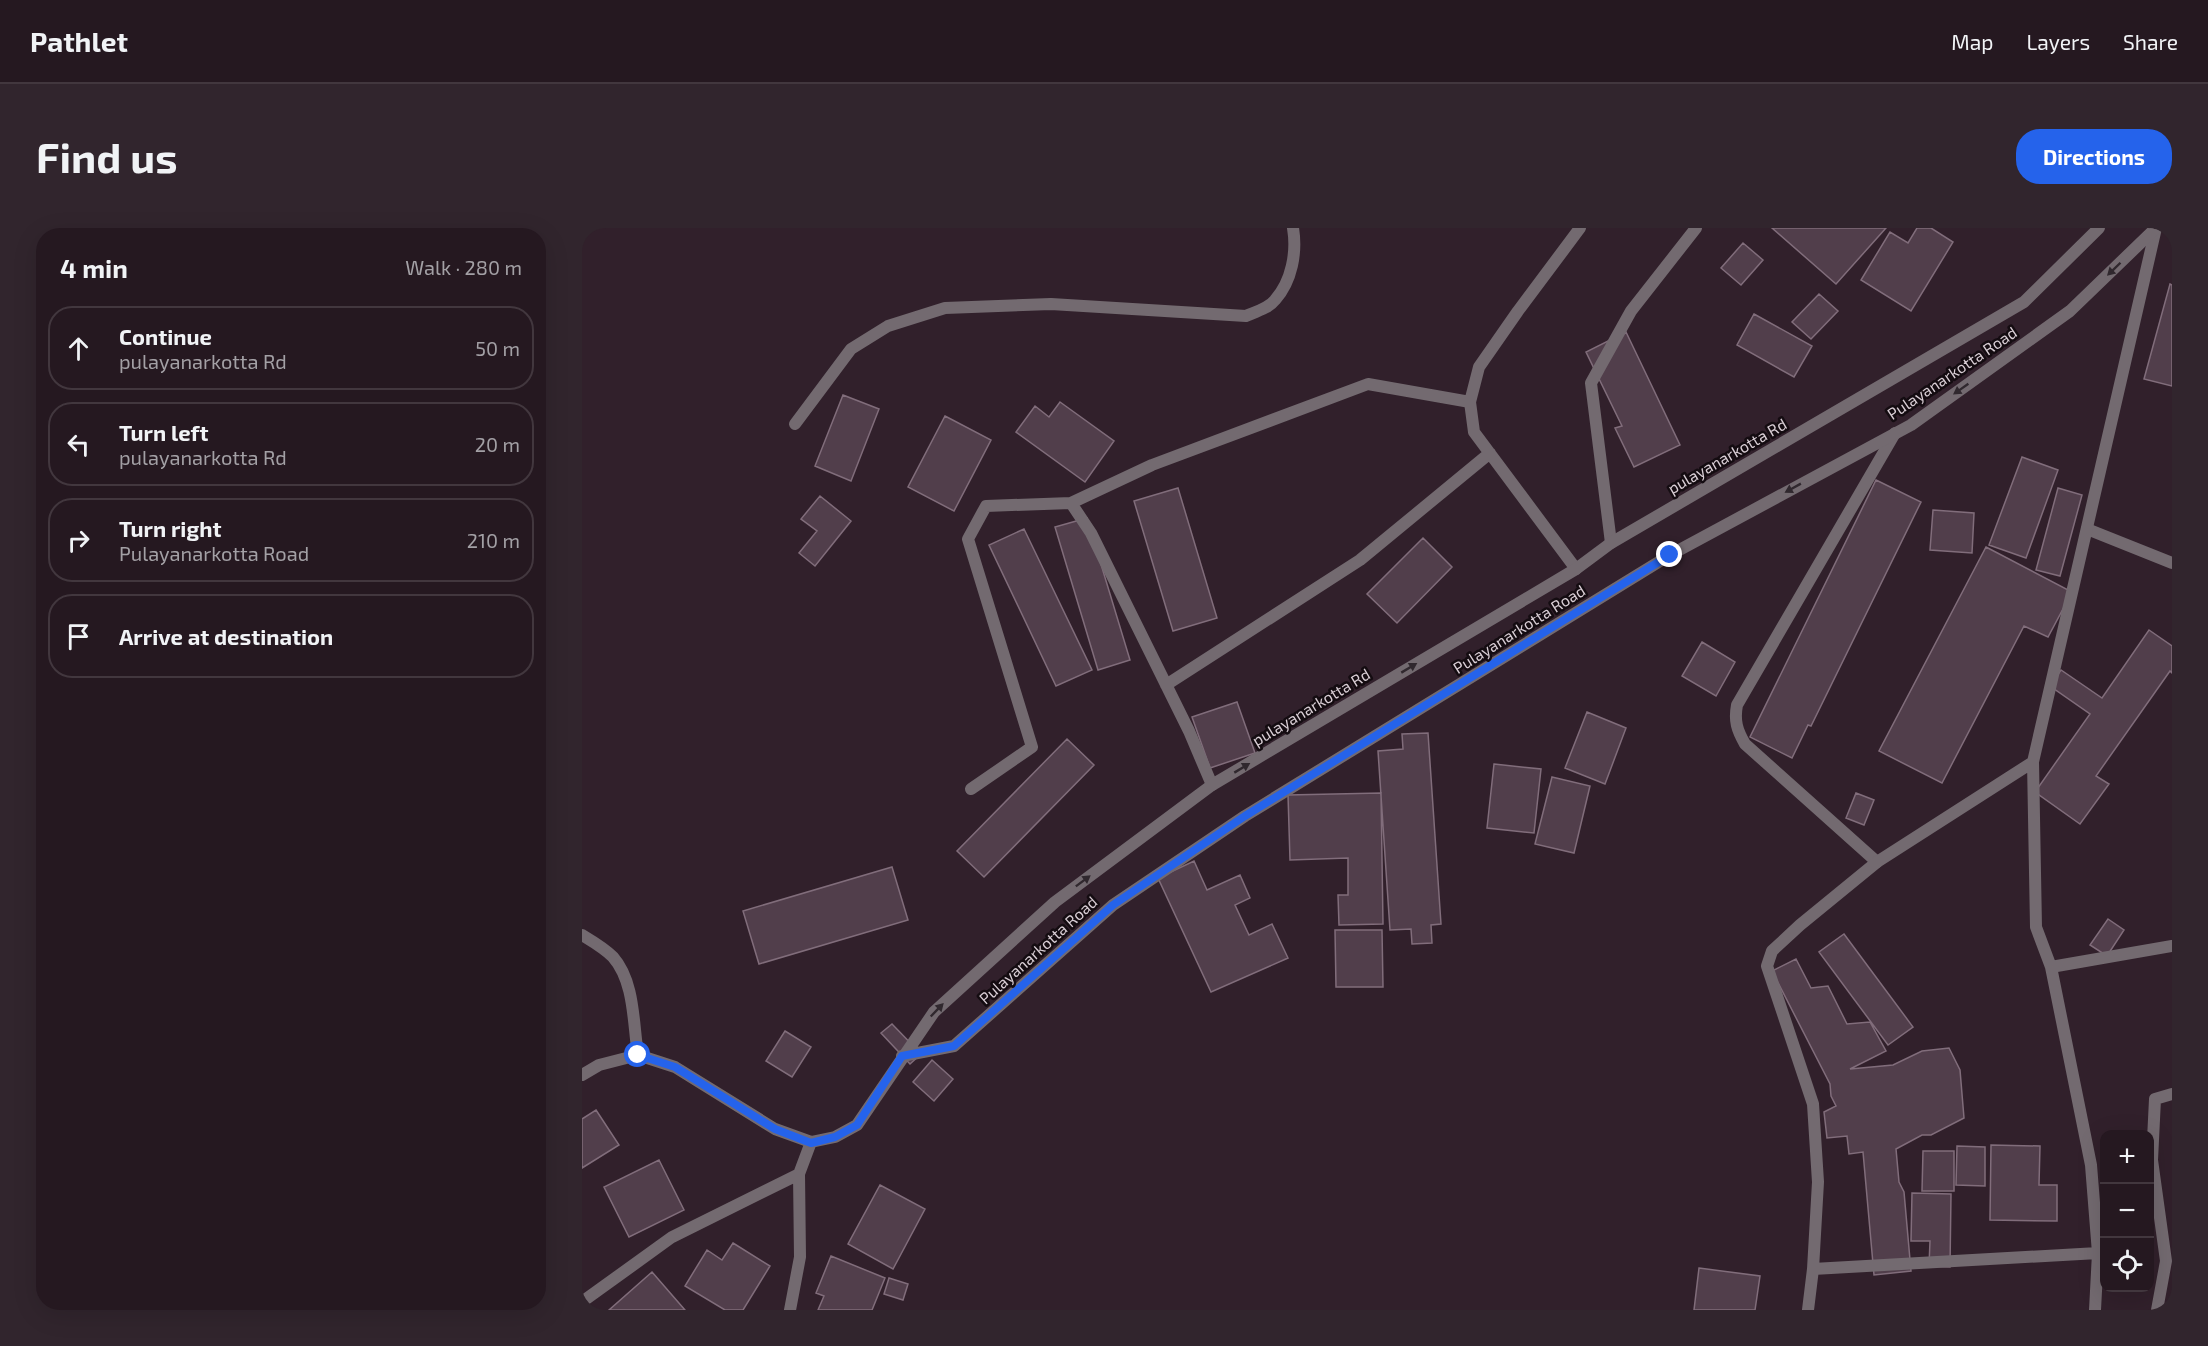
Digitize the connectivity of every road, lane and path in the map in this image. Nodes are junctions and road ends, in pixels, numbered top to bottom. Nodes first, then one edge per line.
1 (1293, 228) edge
2 (1580, 228) edge
3 (1696, 228) edge
4 (2099, 228) edge
5 (2156, 228) edge
6 (1470, 402) junction
7 (795, 424) dead end
8 (1895, 433) junction
9 (1490, 453) junction
10 (1071, 503) junction
11 (2087, 529) junction
12 (1611, 543) junction
13 (2172, 563) edge
14 (1576, 569) junction
15 (1166, 685) junction
16 (2033, 762) junction
17 (1212, 785) junction
18 (971, 789) dead end
19 (1877, 862) junction
20 (582, 935) edge
21 (2172, 946) edge
22 (2051, 967) junction
23 (638, 1055) junction
24 (902, 1056) junction
25 (582, 1075) edge
26 (2172, 1094) edge
27 (811, 1143) junction
28 (799, 1174) junction
29 (2098, 1253) junction
30 (1813, 1269) junction
31 (582, 1302) edge
32 (790, 1310) edge
33 (1808, 1310) edge
34 (2095, 1310) edge
35 (2157, 1310) edge

1 - 7 street
2 - 6 street
3 - 12 street
4 - 12 street, pulayanarkotta Rd
5 -> 8 street, Pulayanarkotta Road
5 - 11 street
6 - 9 street
6 - 10 street
8 - 19 street
8 -> 24 street, Pulayanarkotta Road
9 - 14 street
9 - 15 street
10 - 15 street
10 - 18 street
11 - 13 street
11 - 16 street
12 - 14 street, pulayanarkotta Rd
17 -> 14 street, pulayanarkotta Rd
15 - 17 street
16 - 19 street
16 - 22 street
24 -> 17 street, pulayanarkotta Rd
19 - 30 street
20 - 23 street
21 - 22 street
22 - 29 street
23 - 25 street
23 - 27 street
24 - 27 street, pulayanarkotta Rd
26 - 35 street
27 - 28 street
28 - 31 street
28 - 32 street
29 - 30 street
29 - 34 street
30 - 33 street

